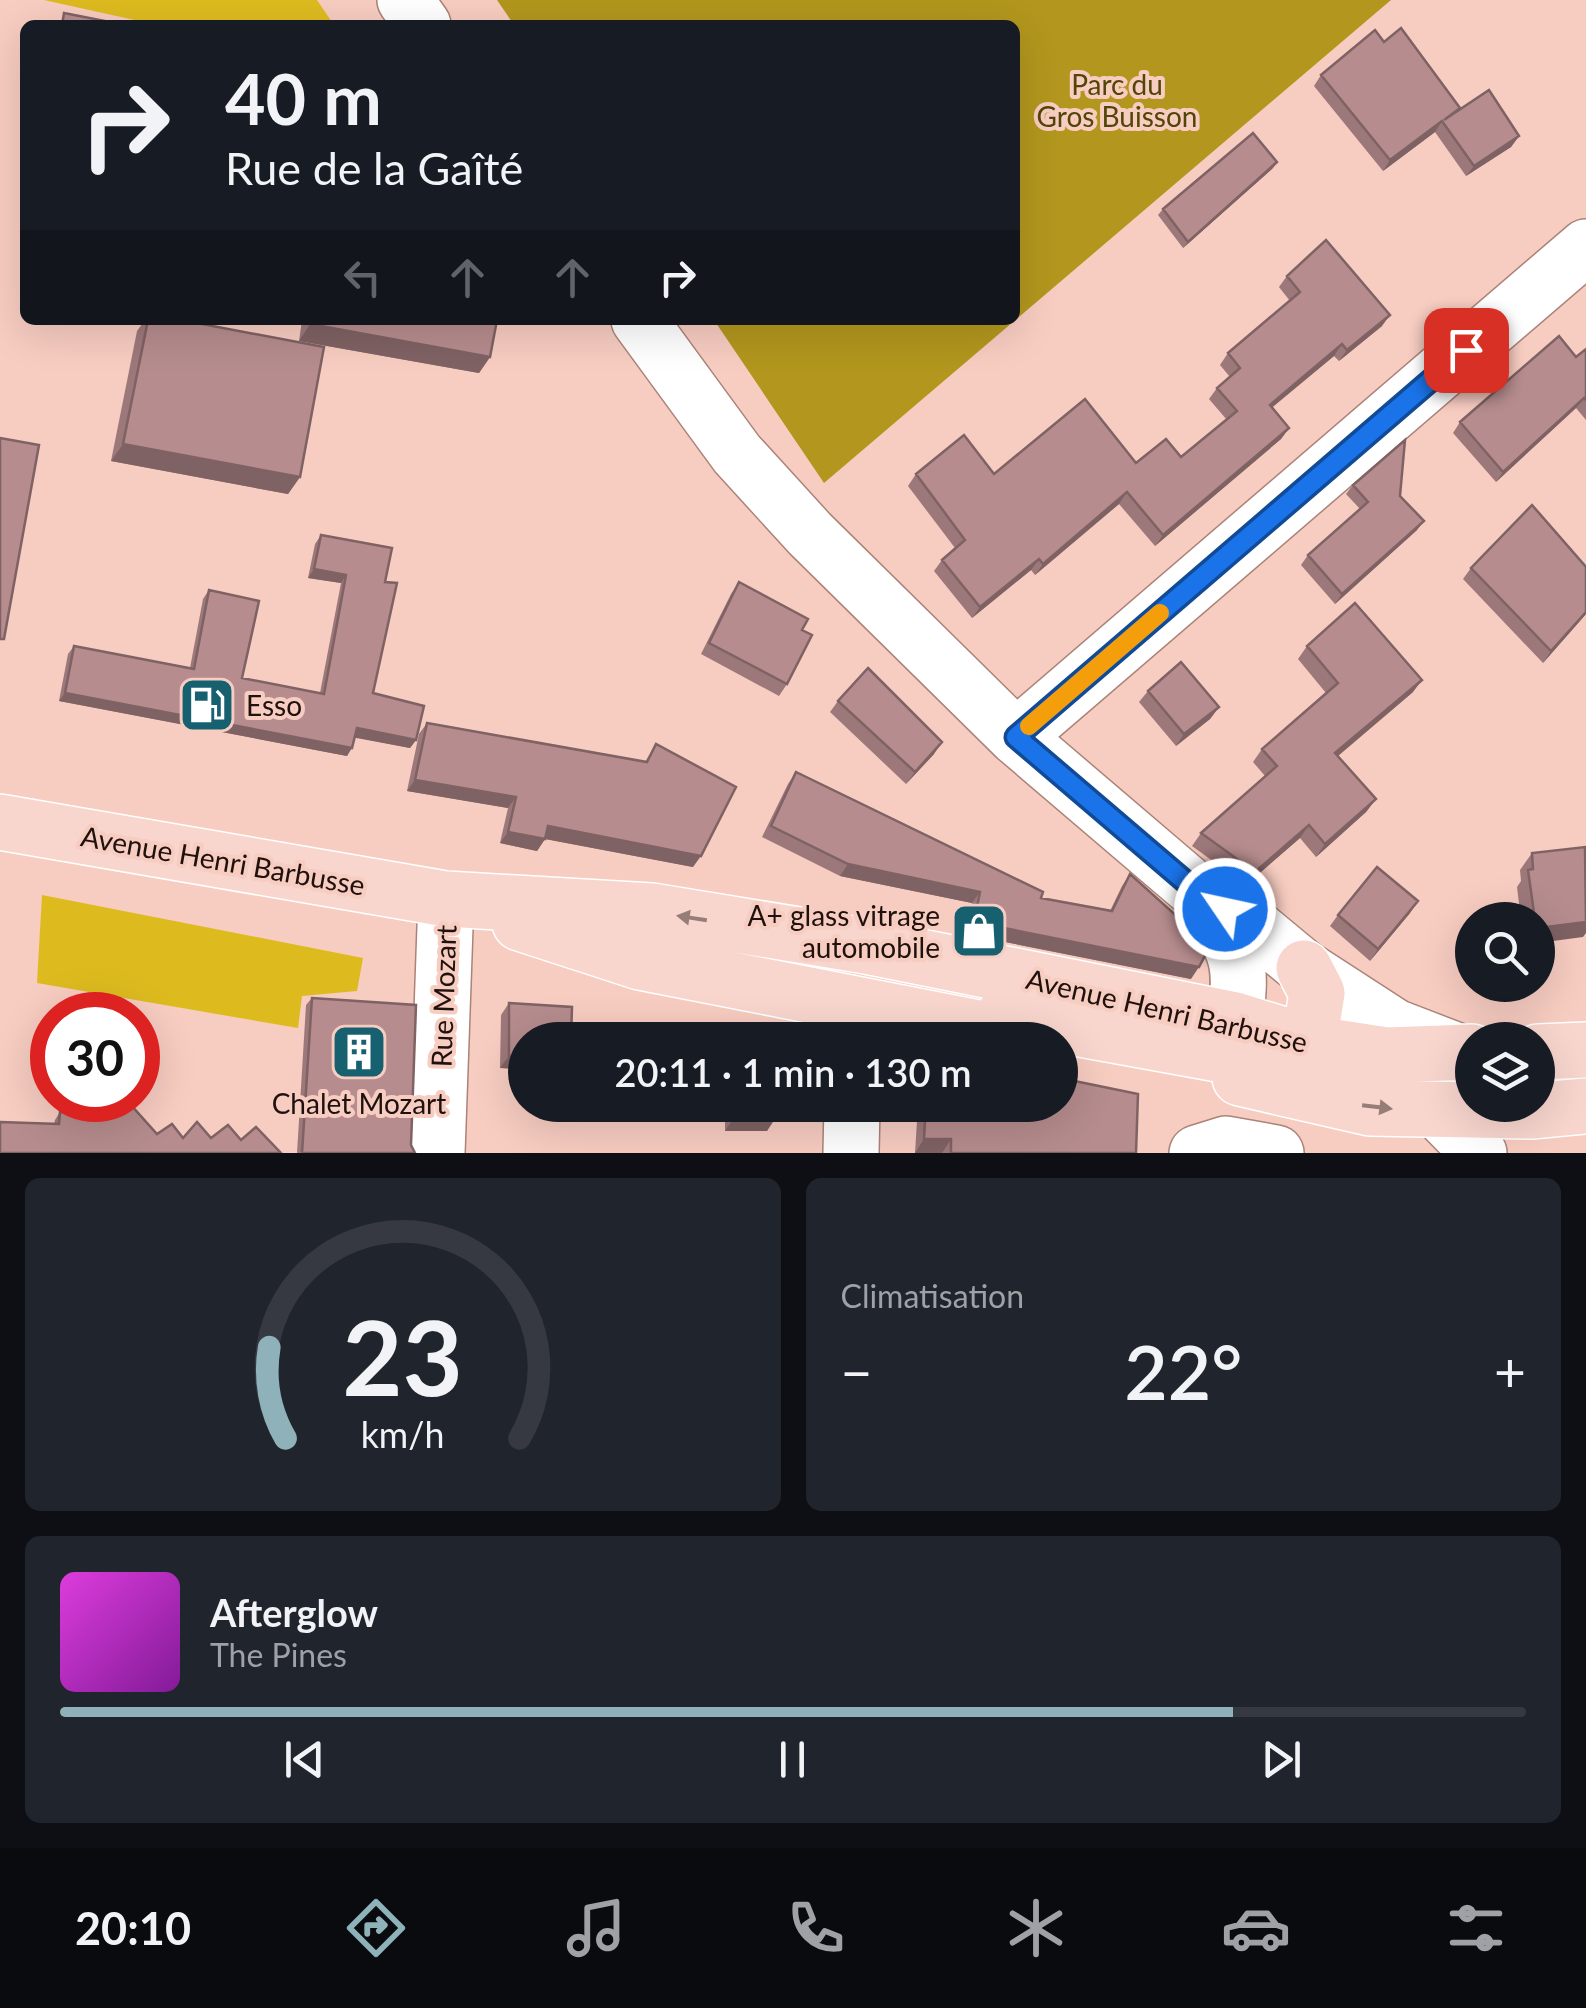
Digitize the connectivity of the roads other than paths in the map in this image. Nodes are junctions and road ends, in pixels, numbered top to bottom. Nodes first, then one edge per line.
1 (404, 0) edge
2 (419, 20) edge
3 (1586, 247) edge
4 (643, 325) edge
5 (1016, 737) junction
6 (0, 822) edge
7 (1194, 889) junction
8 (446, 899) junction
9 (1304, 968) junction
10 (1235, 1020) junction
11 (849, 1022) edge
12 (857, 1022) edge
13 (1039, 1022) edge
14 (1078, 1030) edge
15 (1078, 1046) edge
16 (1586, 1050) edge
17 (1555, 1051) edge
18 (1300, 1066) junction
19 (1455, 1072) edge
20 (1455, 1075) edge
21 (1586, 1089) edge
22 (1555, 1090) edge
23 (1586, 1106) edge
24 (1555, 1109) edge
25 (852, 1122) edge
26 (1471, 1122) edge
27 (438, 1153) edge
28 (851, 1153) edge
29 (1198, 1153) edge
30 (1276, 1153) edge
31 (1479, 1153) edge

1 - 2 street
3 - 5 street
4 - 5 street
5 - 7 street
6 - 8 main road, Avenue Henri Barbusse
7 - 9 street
7 - 10 street
10 -> 8 main road, Avenue Henri Barbusse
8 - 11 main road, Avenue Henri Barbusse
8 - 27 street, Rue Mozart
9 - 18 main road
9 - 19 street
10 - 18 main road, Avenue Henri Barbusse
12 - 13 main road
14 - 18 main road
15 - 18 main road, Avenue Henri Barbusse
16 - 17 main road
18 - 20 main road, Avenue Henri Barbusse
21 - 22 main road
23 - 24 main road, Avenue Henri Barbusse
25 - 28 street
26 - 31 street
29 - 30 street

